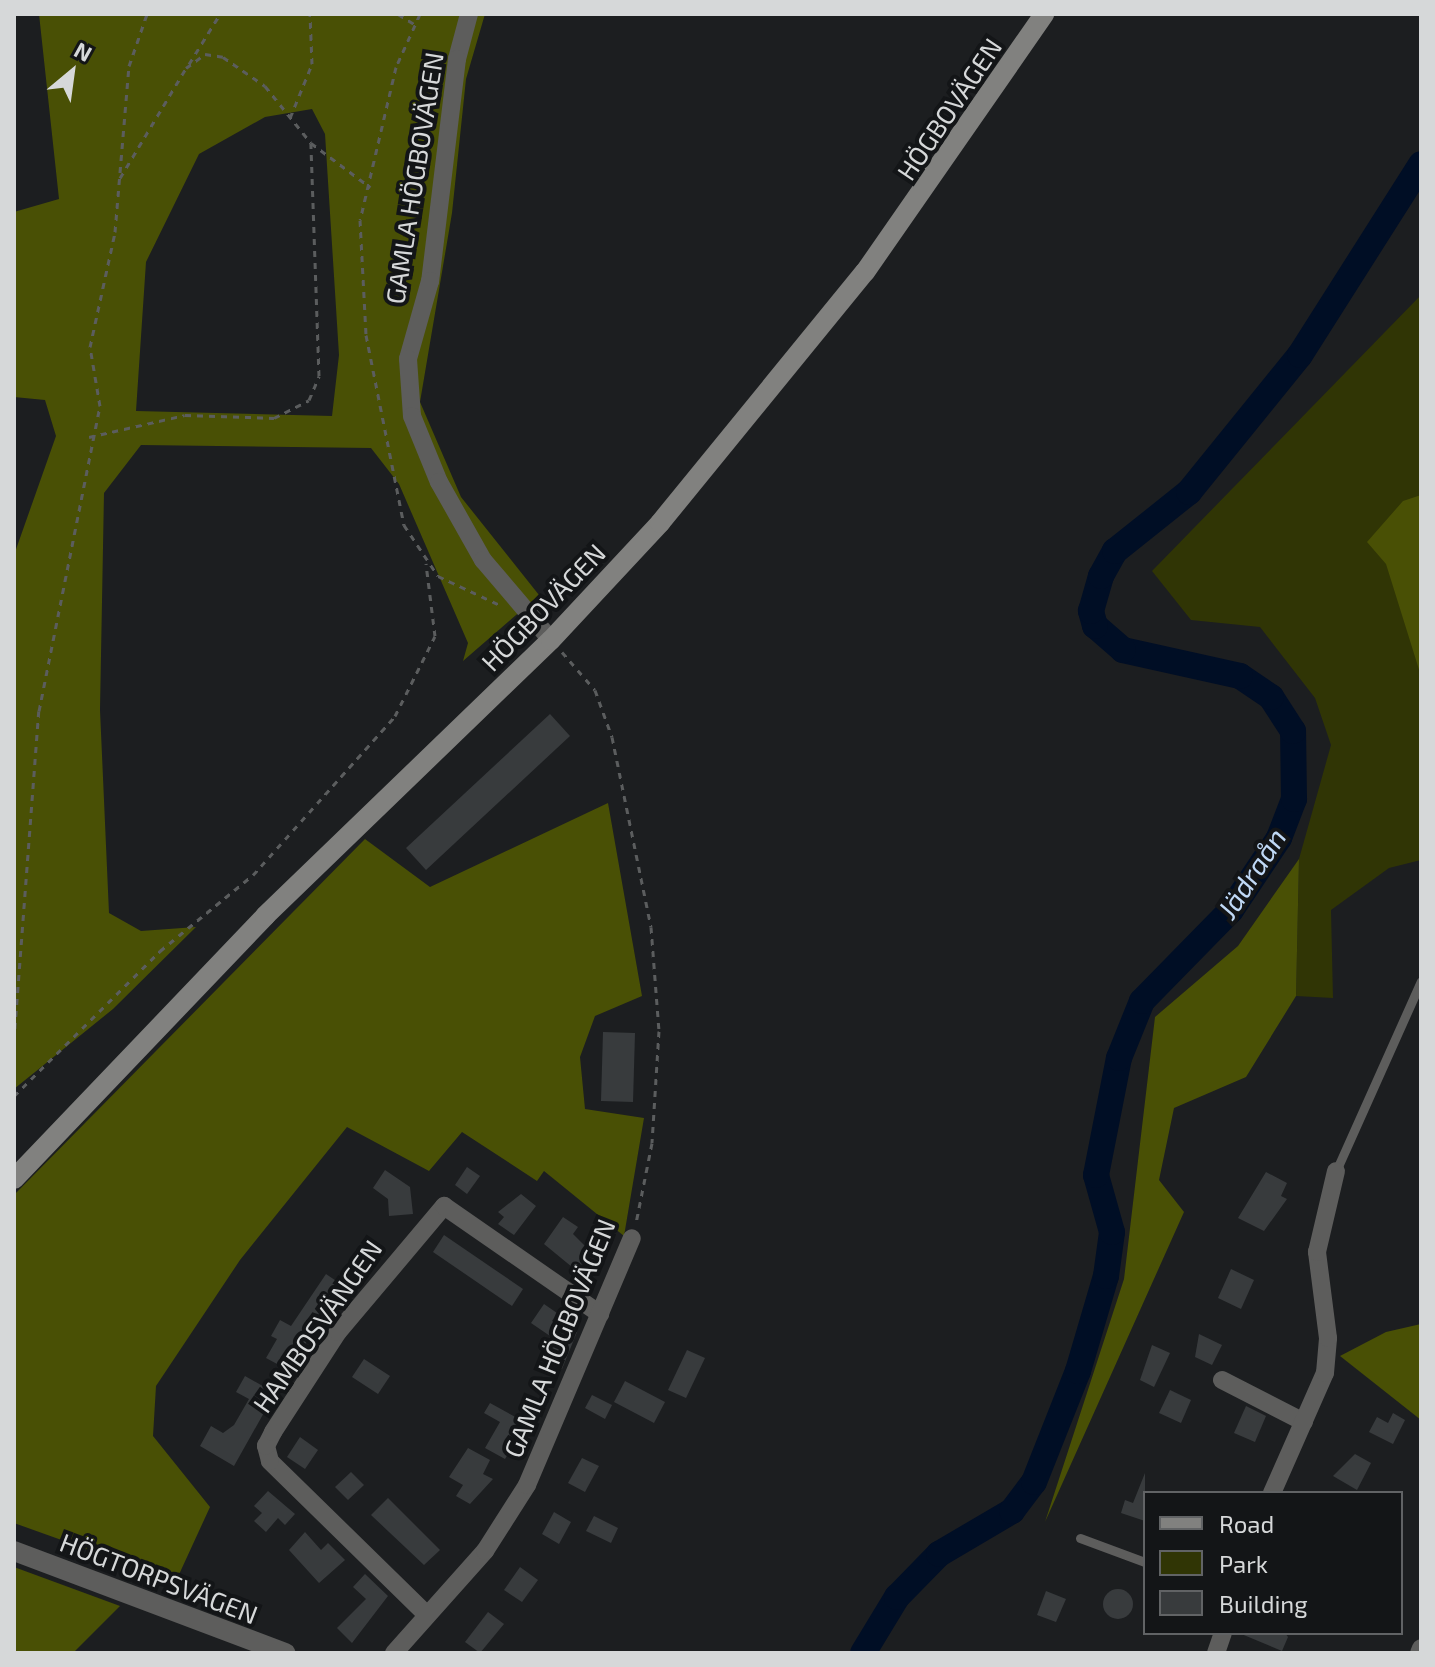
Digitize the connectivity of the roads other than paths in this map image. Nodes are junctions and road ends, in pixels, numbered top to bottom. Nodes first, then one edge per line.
1 (469, 14) edge
2 (1044, 14) edge
3 (551, 640) junction
4 (1421, 981) edge
5 (1336, 1171) joint
6 (14, 1179) edge
7 (632, 1238) road end
8 (600, 1314) junction
9 (1222, 1380) dead end
10 (1304, 1422) junction
11 (1273, 1491) edge
12 (1080, 1538) dead end
13 (14, 1551) edge
14 (1143, 1561) edge
15 (427, 1615) junction
16 (256, 1648) edge
17 (285, 1653) edge
18 (394, 1653) edge

1 - 3 street, GAMLA HÖGBOVÄGEN
2 - 3 main road, HÖGBOVÄGEN
3 - 6 main road, HÖGBOVÄGEN
4 - 5 lane
5 - 10 street
7 - 8 street, GAMLA HÖGBOVÄGEN
8 - 15 street, GAMLA HÖGBOVÄGEN
8 - 15 street, HAMBOSVÄNGEN
9 - 10 street
10 - 11 street
12 - 14 lane
13 - 16 street, HÖGTORPSVÄGEN
15 - 18 street, GAMLA HÖGBOVÄGEN
16 - 17 street, HÖGTORPSVÄGEN

